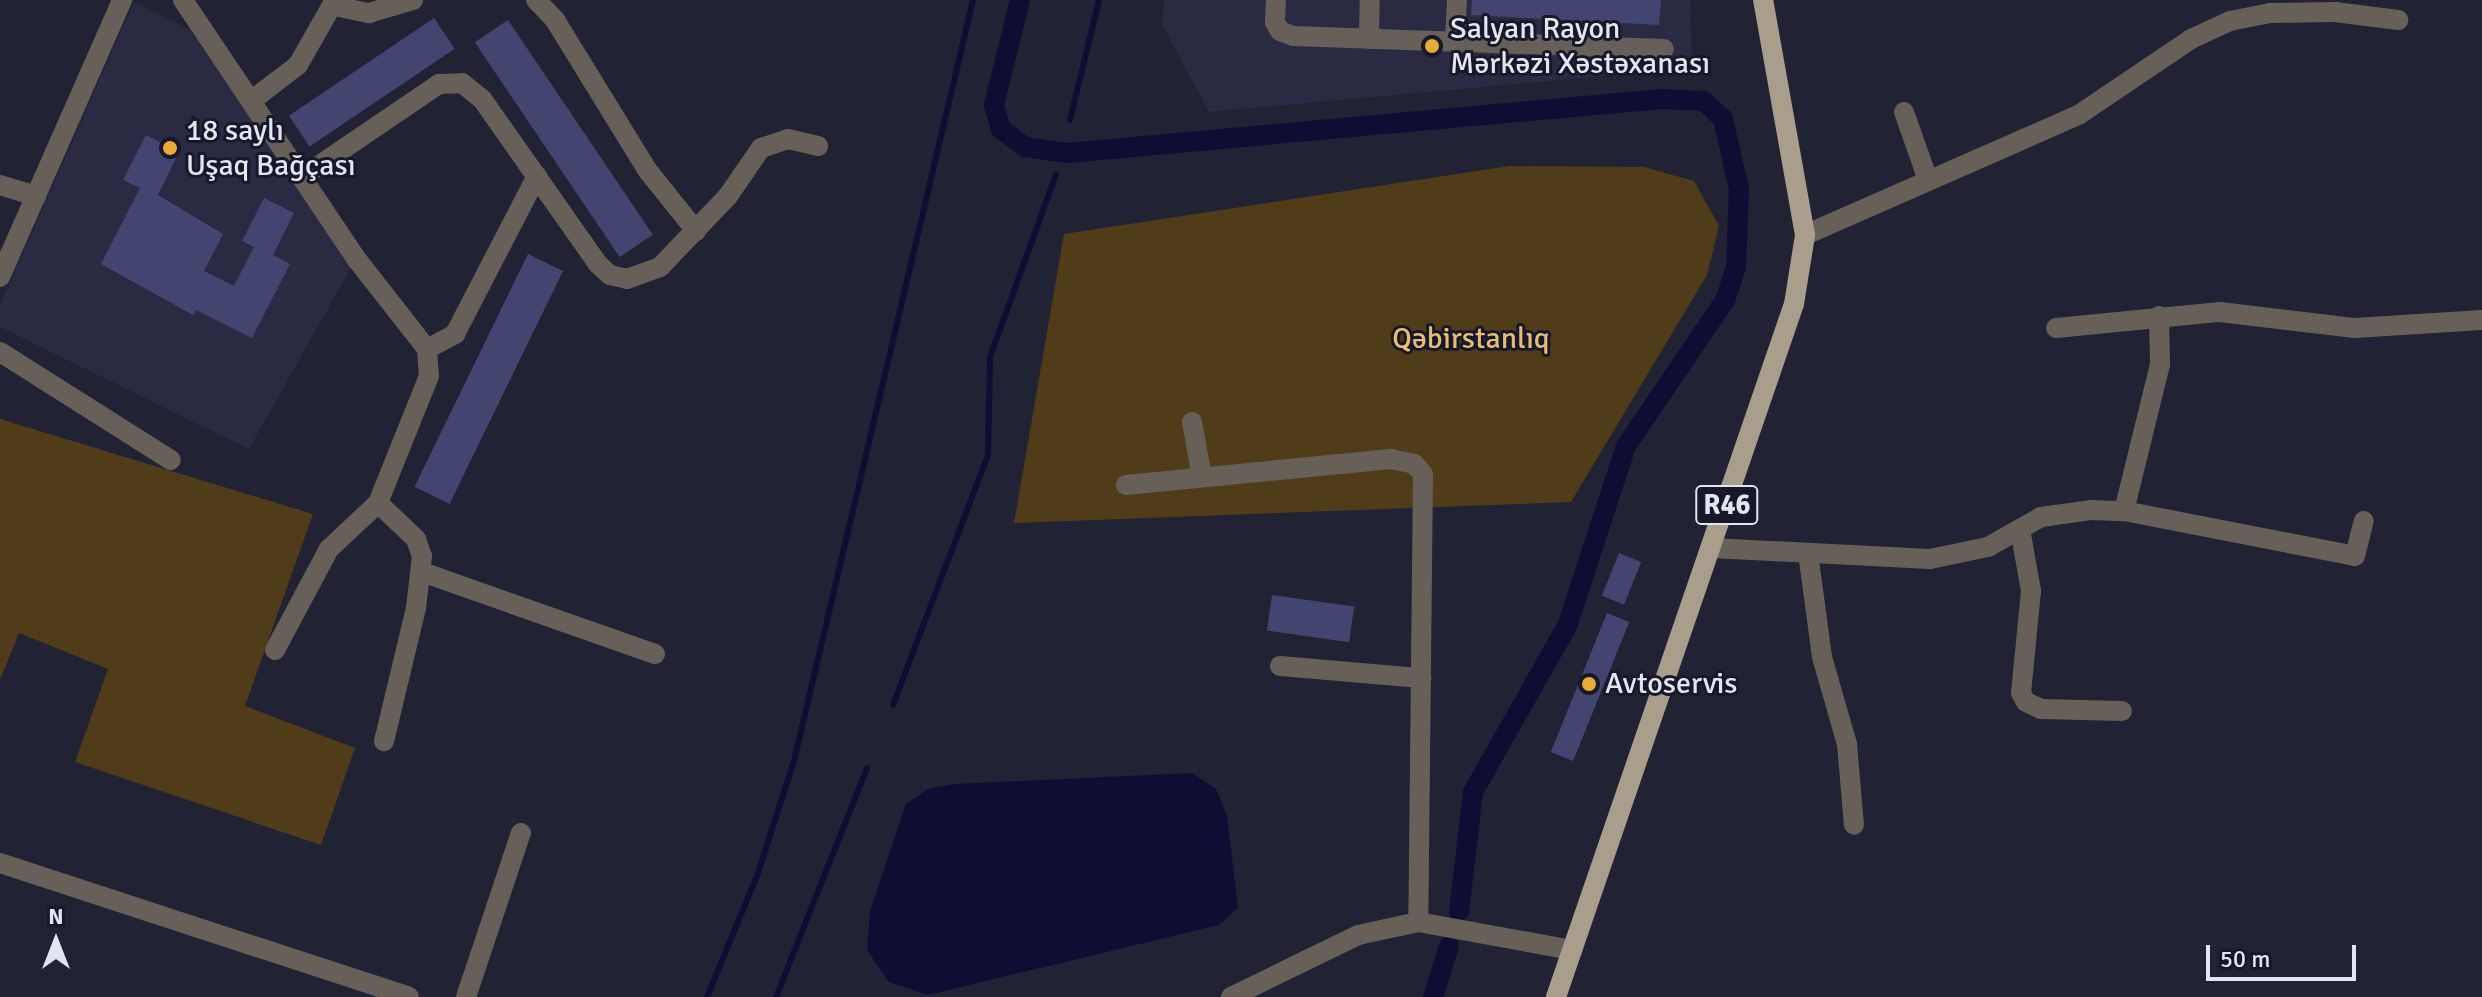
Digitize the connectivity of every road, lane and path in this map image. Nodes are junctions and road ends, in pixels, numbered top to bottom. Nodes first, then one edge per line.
1 (122, 0) edge
2 (183, 0) edge
3 (413, 0) edge
4 (536, 0) edge
5 (1276, 0) edge
6 (1370, 0) edge
7 (1457, 0) edge
8 (1763, 0) edge
9 (335, 3) edge
10 (2398, 20) dead end
11 (1369, 39) junction
12 (1455, 42) junction
13 (1664, 49) dead end
14 (251, 101) junction
15 (1904, 112) dead end
16 (818, 146) dead end
17 (537, 176) junction
18 (302, 177) junction
19 (1928, 180) junction
20 (0, 185) edge
21 (36, 196) junction
22 (696, 231) junction
23 (1805, 235) junction
24 (0, 277) edge
25 (2159, 316) junction
26 (2482, 320) edge
27 (2056, 328) dead end
28 (427, 349) junction
29 (0, 352) edge
30 (1192, 422) dead end
31 (171, 460) dead end
32 (1202, 477) junction
33 (1126, 485) dead end
34 (378, 503) junction
35 (2124, 511) junction
36 (2364, 521) dead end
37 (2020, 529) junction
38 (1712, 548) junction
39 (1808, 553) junction
40 (422, 572) junction
41 (275, 650) dead end
42 (655, 654) dead end
43 (1280, 666) dead end
44 (1421, 678) junction
45 (2122, 711) dead end
46 (384, 741) dead end
47 (1854, 825) dead end
48 (521, 833) dead end
49 (0, 863) edge
50 (1418, 922) junction
51 (1572, 950) junction
52 (409, 997) edge
53 (466, 997) edge
54 (1231, 997) edge
55 (1556, 997) edge

1 - 21 street
2 - 14 street
3 - 9 street
4 - 22 street
5 - 11 street
6 - 11 street
7 - 12 street
8 - 23 main road, R46
9 - 14 street
10 - 19 street
11 - 12 street
12 - 13 street
14 - 18 street
15 - 19 street
16 - 22 street
17 - 18 street
17 - 22 street
17 - 28 street
18 - 28 street
19 - 23 street
20 - 21 street
21 - 24 street
23 - 38 main road, R46
25 - 26 street
25 - 27 street
25 - 35 street
28 - 34 street
29 - 31 street
30 - 32 street
32 - 33 street
32 - 44 street
34 - 40 street
34 - 41 street
35 - 36 street
35 - 37 street
37 - 39 street
37 - 45 street
38 - 39 street
38 - 51 main road, R46
39 - 47 street
40 - 42 street
40 - 46 street
43 - 44 street
44 - 50 street
48 - 53 street
49 - 52 street
50 - 51 street
50 - 54 street
51 - 55 main road, R46

